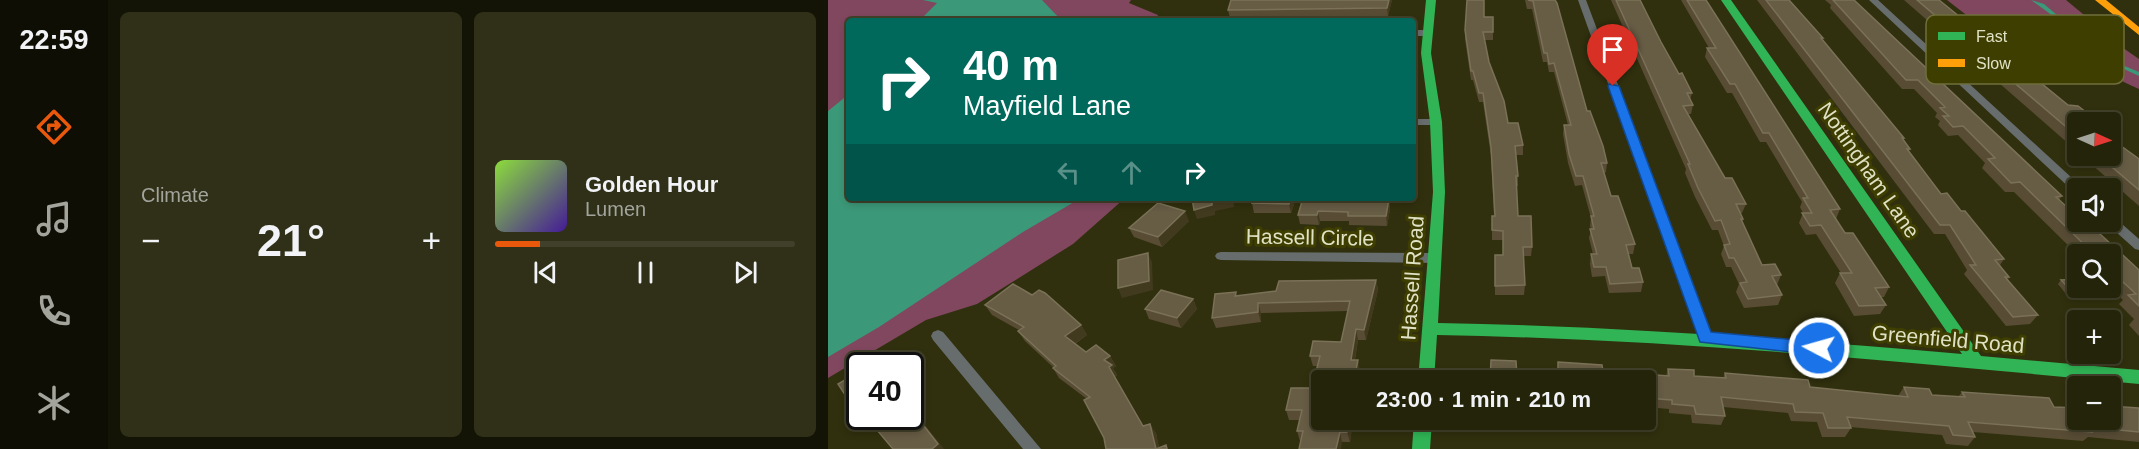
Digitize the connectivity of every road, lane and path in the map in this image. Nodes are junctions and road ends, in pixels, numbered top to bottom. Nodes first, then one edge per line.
1 (1431, 0) edge
2 (1582, 0) edge
3 (1726, 0) edge
4 (1873, 0) edge
5 (2100, 0) edge
6 (2118, 15) edge
7 (2124, 20) edge
8 (2139, 32) edge
9 (1420, 33) edge
10 (1926, 49) edge
11 (1964, 84) edge
12 (1416, 122) edge
13 (1437, 122) junction
14 (2067, 179) edge
15 (2121, 230) edge
16 (2139, 246) edge
17 (1221, 256) dead end
18 (1434, 258) junction
19 (1430, 329) junction
20 (938, 336) dead end
21 (1706, 337) junction
22 (1977, 363) junction
23 (1427, 370) edge
24 (2139, 377) edge
25 (1422, 430) edge
26 (1033, 449) edge
27 (1421, 449) edge

1 - 9 main road, Hassell Road
2 - 21 street
3 - 22 main road, Nottingham Lane
4 - 10 street
5 - 6 main road
7 - 8 main road
9 - 13 main road, Hassell Road
11 - 14 street
12 - 13 street
13 - 18 main road, Hassell Road
15 - 16 street
17 - 18 street, Hassell Circle
18 - 19 main road, Hassell Road
19 - 21 main road, Greenfield Road
19 - 23 main road, Hassell Road
20 - 26 street
21 - 22 main road, Greenfield Road
22 - 24 main road, Greenfield Road
25 - 27 main road

